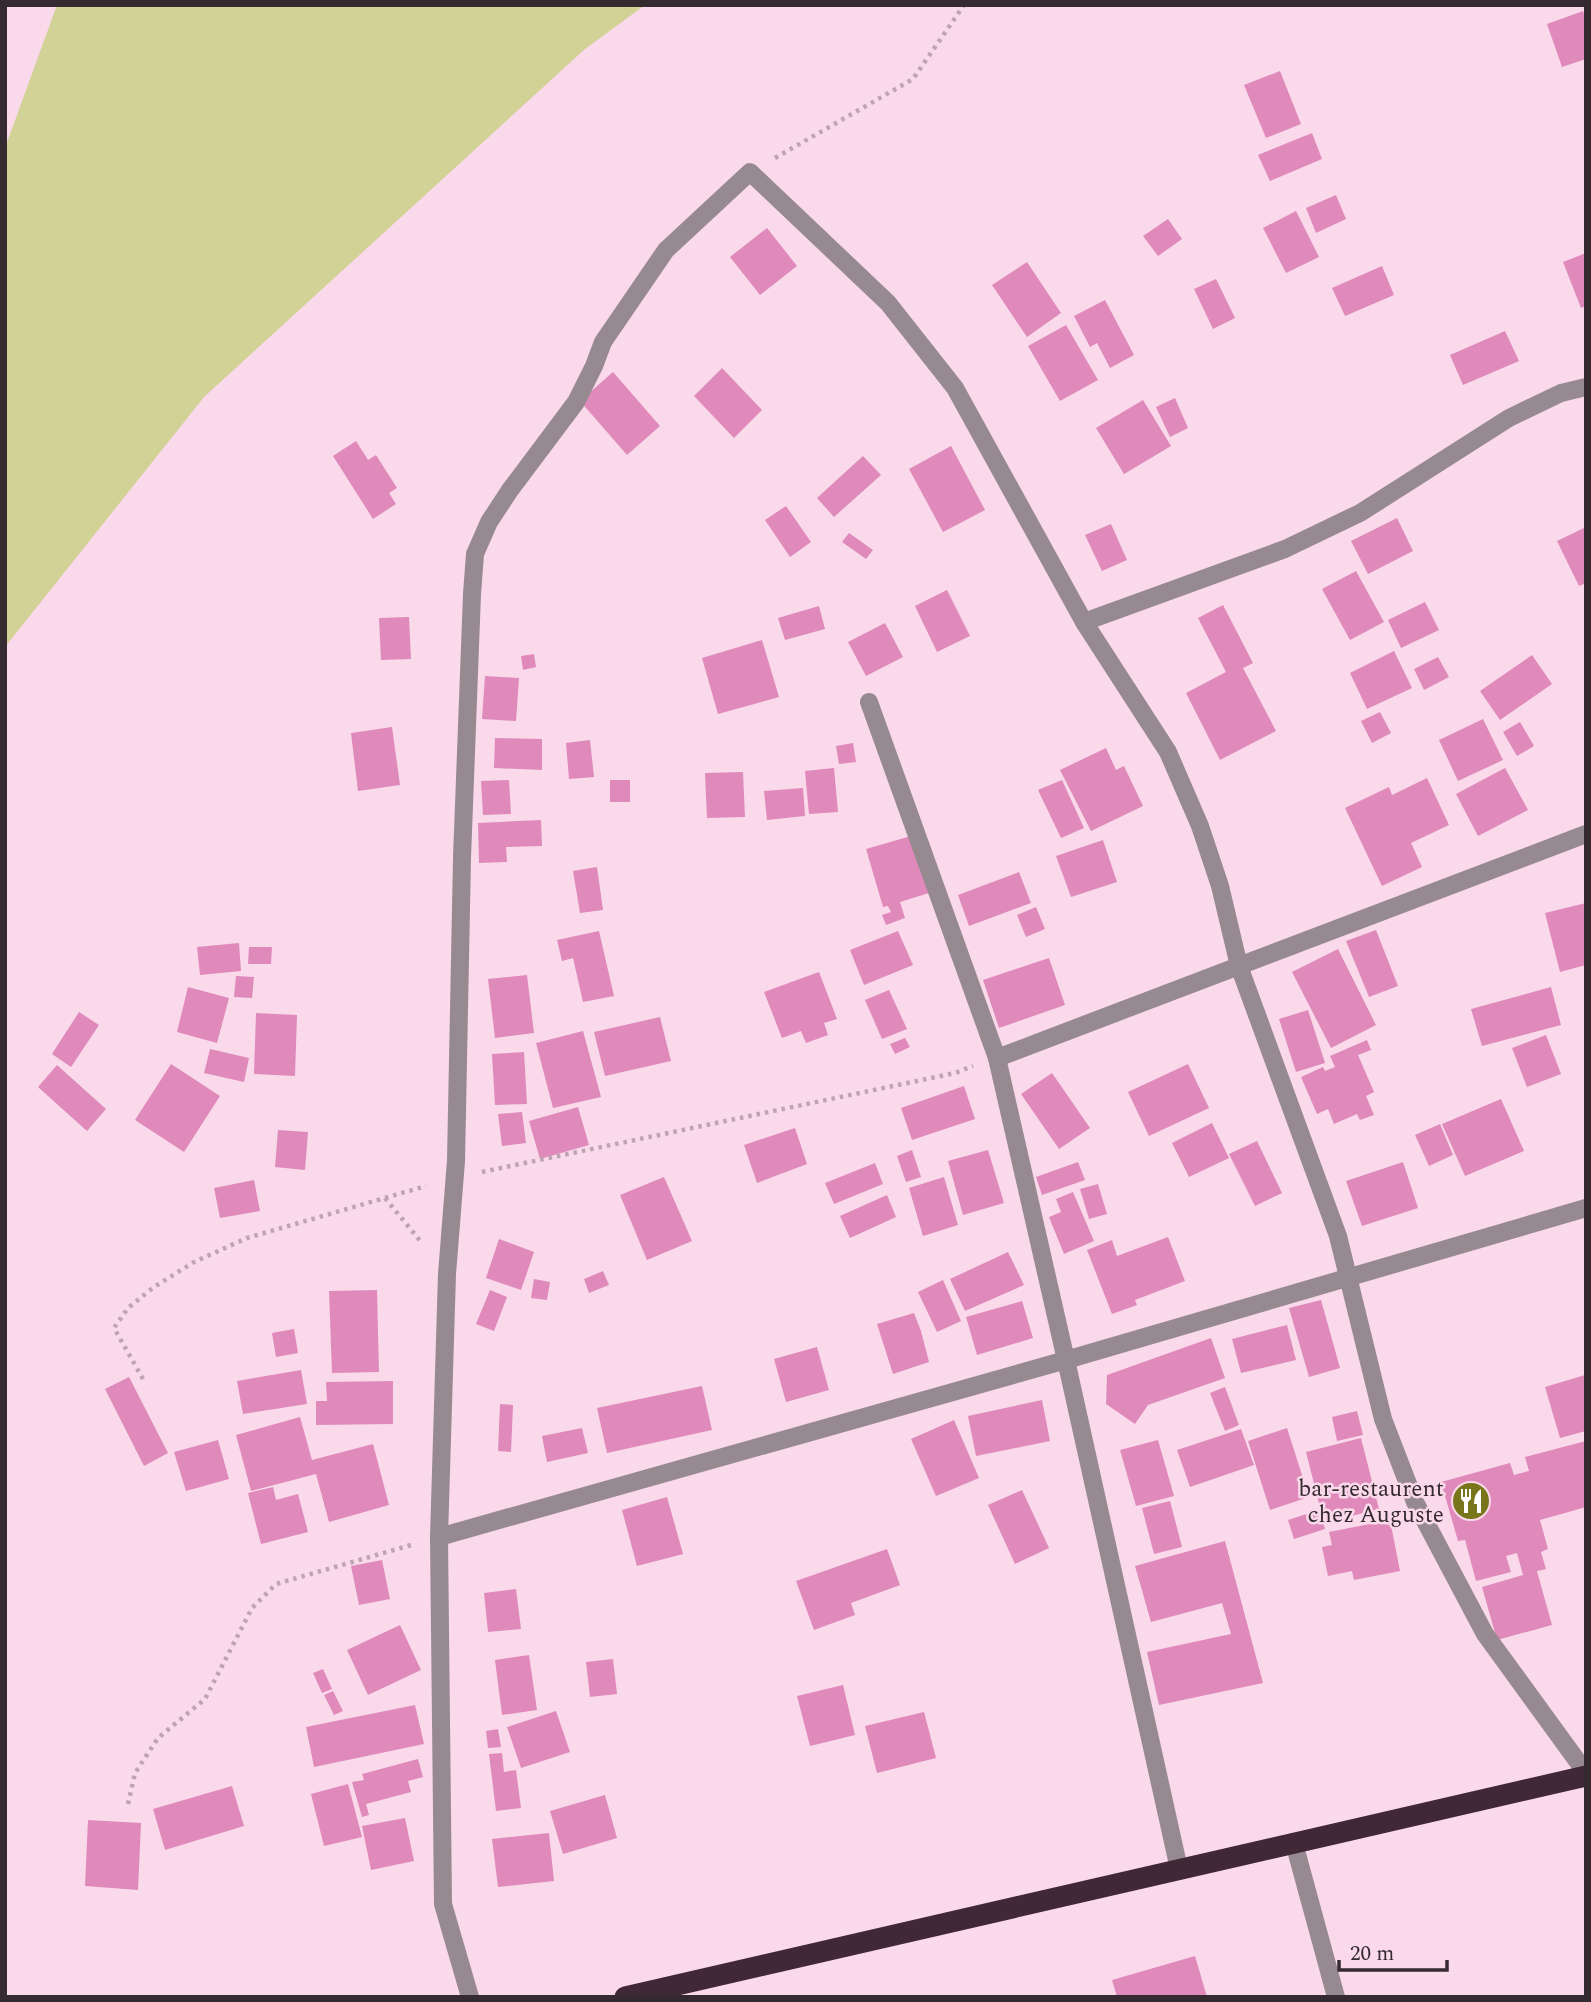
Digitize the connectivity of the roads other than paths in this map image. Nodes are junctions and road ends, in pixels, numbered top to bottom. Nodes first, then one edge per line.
1 (1586, 387) edge
2 (1084, 622) junction
3 (869, 702) dead end
4 (1586, 834) edge
5 (1239, 966) junction
6 (997, 1058) junction
7 (1586, 1208) edge
8 (1349, 1278) junction
9 (1066, 1360) junction
10 (439, 1537) junction
11 (1586, 1774) edge
12 (1294, 1843) junction
13 (1179, 1870) junction
14 (633, 1996) edge
15 (470, 1997) edge
16 (1336, 1997) edge

1 - 2 street
2 - 5 street
2 - 10 street
3 - 6 street
4 - 5 street
5 - 6 street
5 - 8 street
6 - 9 street
7 - 8 street
8 - 9 street
8 - 11 street
9 - 10 street
9 - 13 street
10 - 15 street
11 - 12 highway
12 - 13 highway
12 - 16 street
13 - 14 highway

